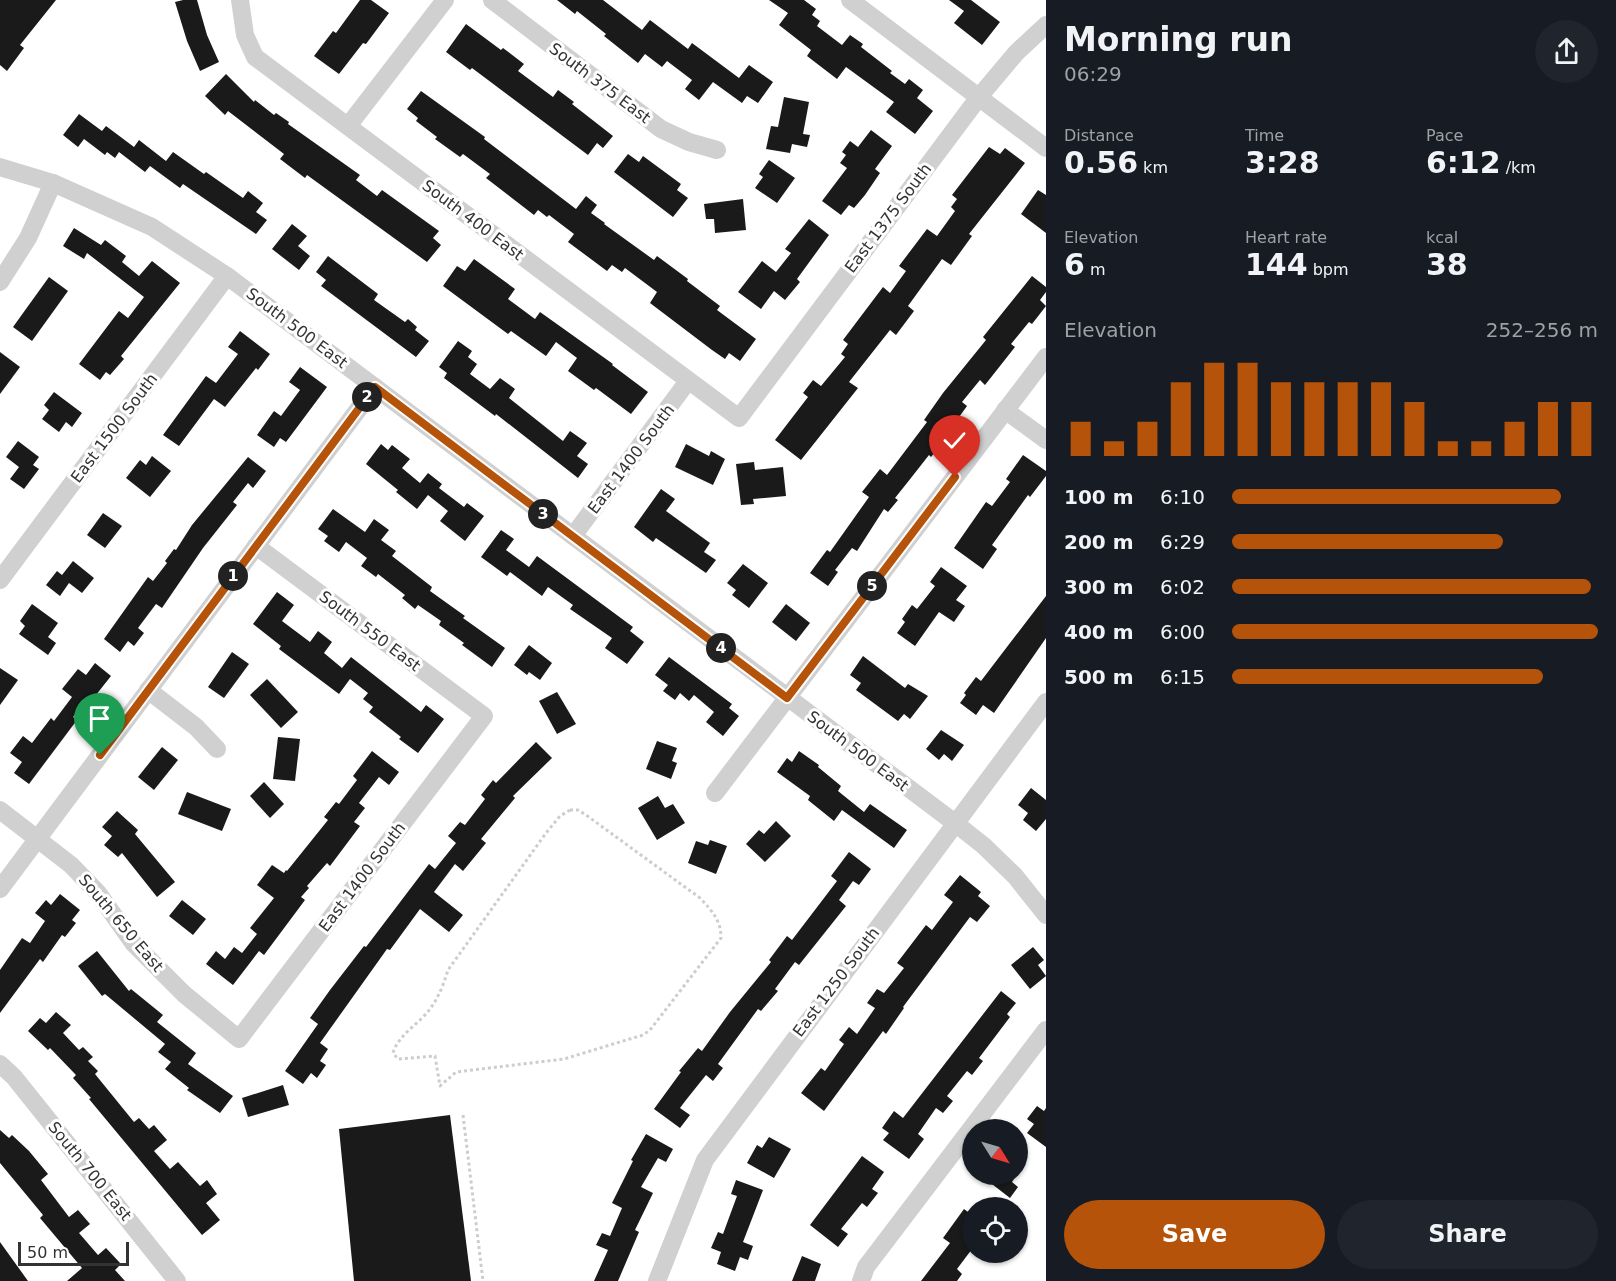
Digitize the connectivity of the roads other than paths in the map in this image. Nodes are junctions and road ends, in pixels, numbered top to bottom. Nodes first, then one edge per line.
1 (240, 0) edge
2 (445, 0) edge
3 (492, 0) edge
4 (850, 0) edge
5 (1046, 26) edge
6 (979, 97) junction
7 (348, 126) junction
8 (1046, 148) edge
9 (717, 150) dead end
10 (0, 167) edge
11 (53, 183) junction
12 (227, 276) junction
13 (0, 282) edge
14 (1046, 357) edge
15 (688, 381) junction
16 (375, 387) junction
17 (1005, 410) junction
18 (739, 418) joint
19 (1046, 440) edge
20 (573, 536) junction
21 (256, 546) junction
22 (0, 580) edge
23 (148, 690) junction
24 (787, 698) junction
25 (1046, 702) edge
26 (484, 716) joint
27 (217, 749) dead end
28 (716, 793) dead end
29 (0, 810) edge
30 (955, 823) junction
31 (38, 838) junction
32 (0, 889) edge
33 (1046, 915) edge
34 (1046, 1030) edge
35 (240, 1039) joint
36 (0, 1064) edge
37 (177, 1281) edge
38 (657, 1281) edge
39 (861, 1281) edge

1 - 7 street, South 400 East
2 - 7 street
3 - 9 street, South 375 East
4 - 6 street
5 - 6 street, East 1375 South
6 - 8 street
6 - 18 street, East 1375 South
7 - 15 street, South 400 East
10 - 11 street, South 500 East
11 - 12 street, South 500 East
11 - 13 street
12 - 16 street, South 500 East
12 - 22 street, East 1500 South
14 - 17 street
15 - 18 street, South 400 East
15 - 20 street, East 1400 South
16 - 20 street, South 500 East
16 - 21 street
17 - 19 street
17 - 24 street
20 - 24 street, South 500 East
21 - 23 street
21 - 26 street, South 550 East
23 - 27 street
23 - 31 street
24 - 28 street
24 - 30 street, South 500 East
25 - 30 street, East 1250 South
26 - 35 street, East 1400 South
29 - 31 street, South 650 East
30 - 33 street, South 500 East
30 - 38 street, East 1250 South
31 - 32 street
31 - 35 street, South 650 East
34 - 39 street
36 - 37 street, South 700 East

